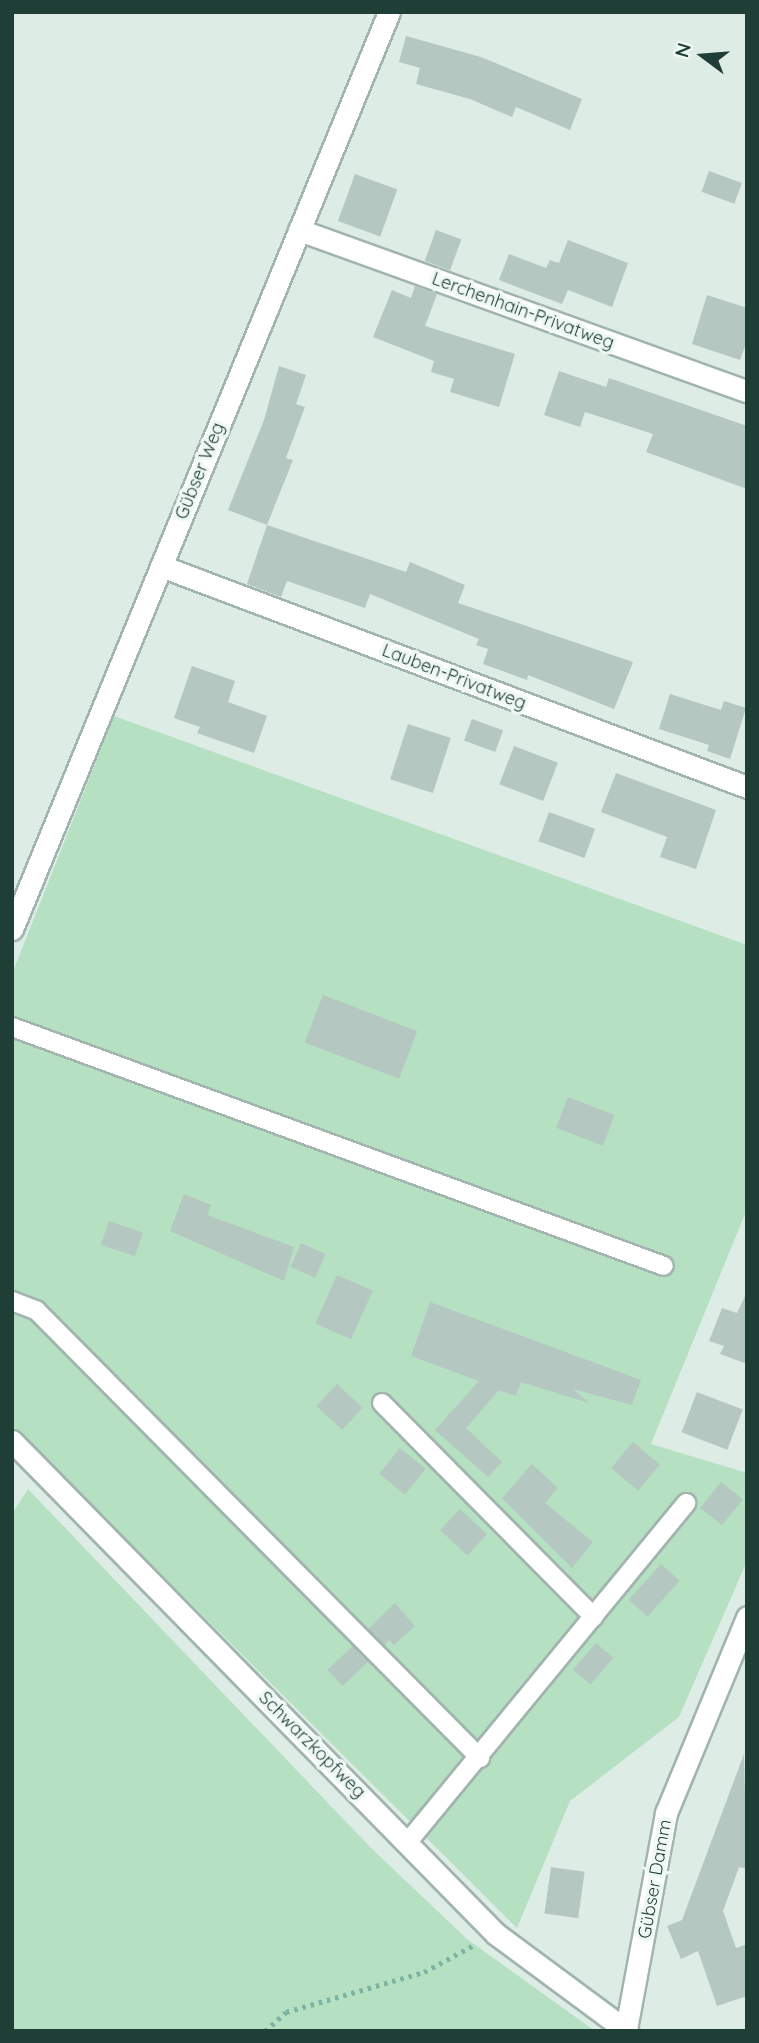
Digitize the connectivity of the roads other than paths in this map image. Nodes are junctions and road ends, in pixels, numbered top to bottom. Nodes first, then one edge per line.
1 (388, 12) edge
2 (299, 230) junction
3 (747, 391) edge
4 (161, 566) junction
5 (747, 787) edge
6 (12, 929) edge
7 (12, 1027) edge
8 (664, 1266) dead end
9 (12, 1301) edge
10 (382, 1403) dead end
11 (12, 1441) edge
12 (685, 1503) dead end
13 (594, 1616) junction
14 (747, 1617) edge
15 (747, 1657) edge
16 (725, 1668) junction
17 (480, 1758) junction
18 (407, 1843) junction
19 (626, 2030) edge

1 - 2 street, Gübser Weg
2 - 3 street, Lerchenhain-Privatweg
2 - 4 street, Gübser Weg
4 - 5 street, Lauben-Privatweg
4 - 6 street, Gübser Weg
7 - 8 lane
9 - 17 lane
10 - 13 lane
11 - 18 street, Schwarzkopfweg
12 - 13 lane
13 - 17 lane
14 - 16 street, Gübser Damm
15 - 16 street
16 - 19 street, Gübser Damm
17 - 18 lane
18 - 19 street, Schwarzkopfweg

